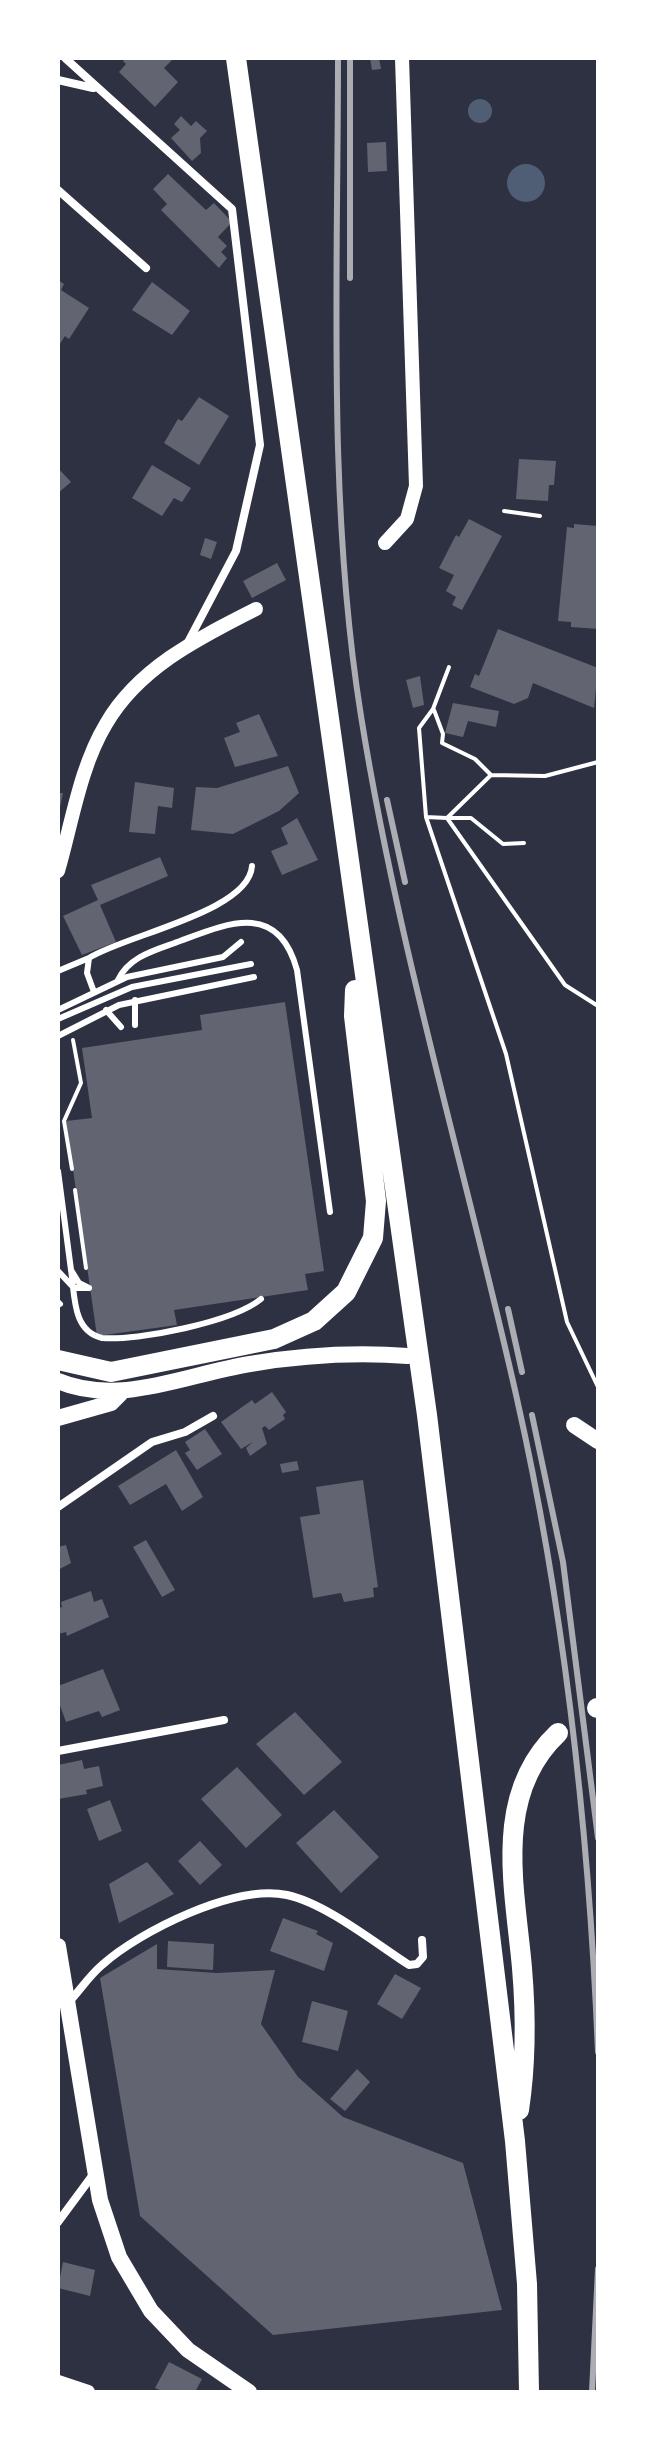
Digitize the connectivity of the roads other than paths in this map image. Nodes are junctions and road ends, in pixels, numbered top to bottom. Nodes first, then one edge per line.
1 (65, 58) edge
2 (236, 58) edge
3 (402, 58) edge
4 (58, 80) edge
5 (94, 88) junction
6 (58, 190) edge
7 (146, 268) dead end
8 (385, 543) dead end
9 (256, 609) dead end
10 (187, 644) junction
11 (252, 866) dead end
12 (58, 871) edge
13 (241, 942) dead end
14 (89, 958) junction
15 (360, 958) junction
16 (251, 964) dead end
17 (58, 971) edge
18 (254, 977) dead end
19 (118, 980) junction
20 (94, 992) junction
21 (135, 1000) junction
22 (58, 1010) edge
23 (106, 1010) junction
24 (58, 1019) edge
25 (135, 1025) dead end
26 (121, 1027) dead end
27 (58, 1036) edge
28 (58, 1171) edge
29 (330, 1212) dead end
30 (71, 1270) junction
31 (58, 1271) edge
32 (74, 1288) junction
33 (261, 1299) dead end
34 (408, 1356) dead end
35 (58, 1360) edge
36 (58, 1381) edge
37 (123, 1391) junction
38 (213, 1416) dead end
39 (58, 1418) edge
40 (574, 1425) dead end
41 (598, 1441) edge
42 (58, 1507) edge
43 (224, 1720) dead end
44 (558, 1733) dead end
45 (58, 1751) edge
46 (422, 1940) dead end
47 (58, 1946) edge
48 (69, 2002) junction
49 (515, 2141) junction
50 (96, 2171) junction
51 (58, 2222) edge
52 (58, 2382) edge
53 (88, 2392) edge
54 (249, 2392) edge
55 (529, 2392) edge

1 - 5 street
2 - 15 highway
3 - 8 street
4 - 5 street
5 - 10 street
6 - 7 street
9 - 10 street
10 - 12 street
11 - 14 lane
13 - 19 lane
14 - 17 lane
14 - 20 lane
15 - 35 highway
15 - 49 highway
16 - 24 lane
18 - 21 lane
19 - 20 lane
19 - 29 lane
20 - 22 lane
21 - 23 lane
21 - 25 lane
23 - 26 lane
23 - 27 lane
28 - 30 lane
30 - 32 lane
30 - 32 lane
31 - 32 lane
32 - 33 lane
34 - 37 main road
36 - 37 main road
37 - 39 main road
38 - 42 street
40 - 41 main road
43 - 45 street
44 - 49 highway
46 - 48 street
47 - 48 main road
48 - 50 main road
49 - 55 highway
50 - 51 street
50 - 54 main road
52 - 53 street

